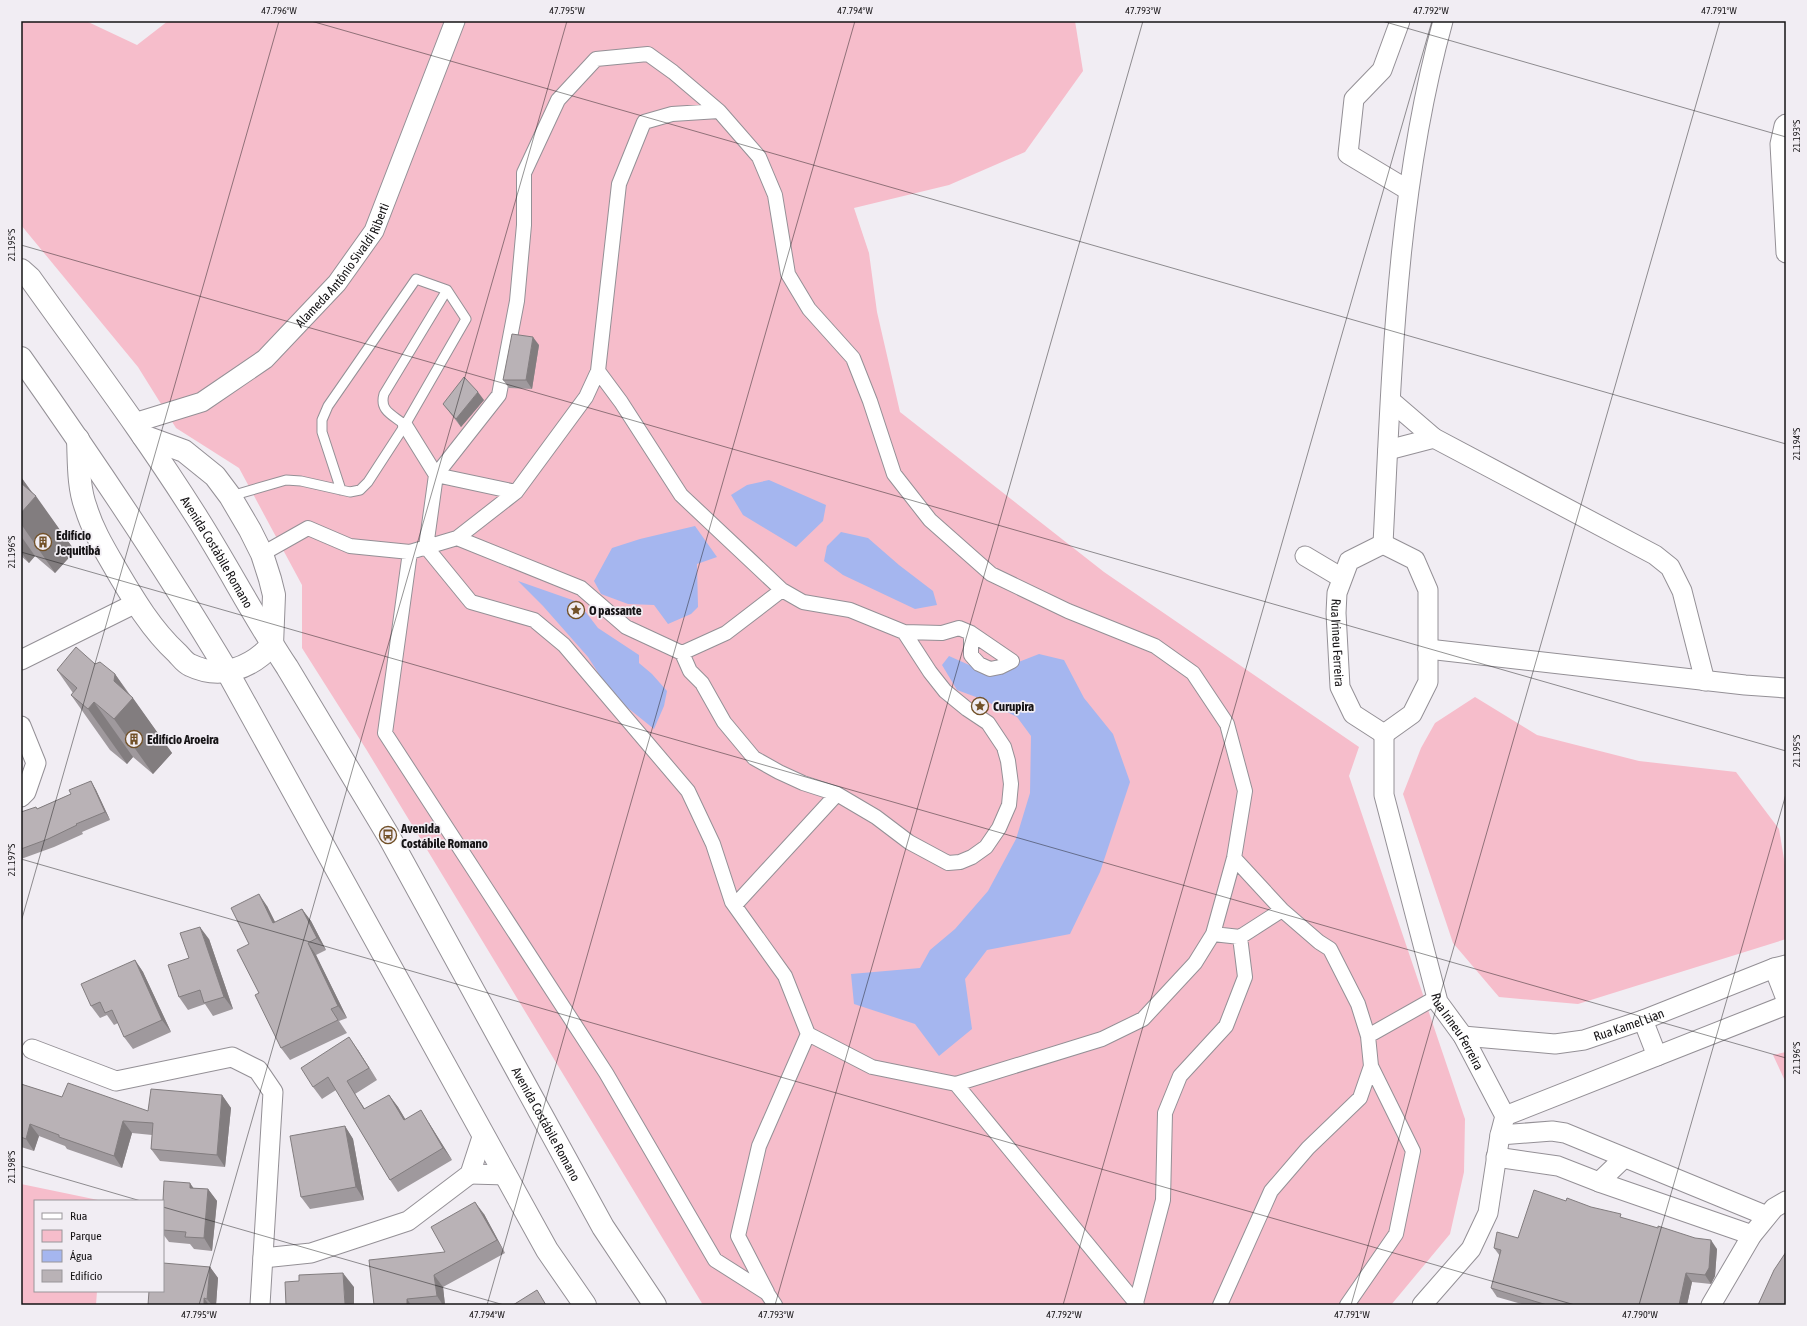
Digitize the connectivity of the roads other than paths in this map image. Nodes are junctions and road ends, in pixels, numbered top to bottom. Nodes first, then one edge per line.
1 (455, 21) edge
2 (1400, 21) edge
3 (1443, 21) edge
4 (719, 111) junction
5 (1786, 124) edge
6 (1408, 190) junction
7 (1786, 253) edge
8 (24, 271) edge
9 (447, 290) junction
10 (21, 358) edge
11 (598, 371) junction
12 (1391, 401) junction
13 (405, 425) junction
14 (138, 430) junction
15 (78, 438) junction
16 (1434, 438) junction
17 (1388, 450) junction
18 (436, 475) junction
19 (341, 490) junction
20 (516, 492) junction
21 (230, 496) junction
22 (458, 538) junction
23 (1383, 544) junction
24 (426, 547) junction
25 (410, 552) junction
26 (262, 554) junction
27 (1305, 556) dead end
28 (1342, 578) junction
29 (782, 590) junction
30 (136, 603) junction
31 (904, 632) junction
32 (971, 633) dead end
33 (272, 645) junction
34 (1428, 649) junction
35 (682, 654) junction
36 (21, 660) edge
37 (227, 671) junction
38 (1705, 681) junction
39 (1786, 688) edge
40 (21, 726) edge
41 (1384, 734) junction
42 (838, 794) junction
43 (21, 797) edge
44 (1234, 858) junction
45 (735, 905) junction
46 (1282, 910) junction
47 (1213, 934) junction
48 (1240, 937) junction
49 (1780, 966) edge
50 (1437, 997) junction
51 (1786, 999) edge
52 (1786, 1005) edge
53 (1643, 1020) junction
54 (808, 1034) junction
55 (1368, 1036) junction
56 (1463, 1036) junction
57 (32, 1049) dead end
58 (1658, 1056) junction
59 (1371, 1066) junction
60 (956, 1084) junction
61 (1505, 1116) junction
62 (483, 1134) junction
63 (1500, 1135) junction
64 (1496, 1157) junction
65 (1624, 1158) junction
66 (470, 1174) junction
67 (507, 1175) junction
68 (1599, 1182) junction
69 (1786, 1201) edge
70 (1767, 1216) junction
71 (1752, 1235) junction
72 (263, 1258) junction
73 (767, 1293) junction
74 (1136, 1304) edge
75 (260, 1305) edge
76 (585, 1305) edge
77 (655, 1305) edge
78 (775, 1305) edge
79 (1220, 1305) edge
80 (1347, 1305) edge
81 (1422, 1305) edge
82 (1710, 1305) edge

1 - 14 street, Alameda Antônio Sivaldi Riberti
2 - 6 street
3 - 6 street
4 - 11 street
4 - 18 street
4 - 44 street
5 - 7 street
6 - 12 street
8 - 14 main road, Avenida Costábile Romano
9 - 13 lane
9 - 13 lane
9 - 19 lane
10 - 15 main road
11 - 20 street
11 - 29 street
12 - 16 street
12 - 17 street
13 - 18 street
13 - 19 lane
14 - 21 main road
14 - 33 main road, Avenida Costábile Romano
15 - 30 main road
15 - 37 main road
16 - 17 street
16 - 38 street
17 - 23 street
18 - 20 street
18 - 24 street
19 - 21 lane
20 - 22 street
21 - 26 main road
22 - 24 street
22 - 35 street
23 - 28 street, Rua Irineu Ferreira
23 - 34 street
24 - 25 street
24 - 45 street
25 - 26 street
25 - 73 street
26 - 33 main road
27 - 28 street
28 - 41 street, Rua Irineu Ferreira
29 - 31 street
29 - 35 street
30 - 36 street
30 - 37 main road
31 - 32 street
31 - 42 street
33 - 37 main road
33 - 77 main road, Avenida Costábile Romano
34 - 38 street
34 - 41 street
35 - 42 street
37 - 62 main road
38 - 39 street
40 - 43 street
41 - 50 street, Rua Irineu Ferreira
42 - 45 street
44 - 46 street
44 - 47 street
45 - 54 street
46 - 48 street
46 - 55 street
47 - 48 street
47 - 60 street
48 - 74 street
49 - 51 street
49 - 53 street, Rua Kamel Lian
50 - 55 street
50 - 56 street, Rua Irineu Ferreira
52 - 58 street
53 - 56 street, Rua Kamel Lian
53 - 58 street
54 - 60 street
54 - 73 street
55 - 59 street
56 - 61 street, Rua Irineu Ferreira
57 - 72 street
58 - 61 street
59 - 79 street
59 - 80 street
60 - 74 street
61 - 63 street
62 - 66 street
62 - 67 main road
63 - 64 street
63 - 65 street
64 - 68 street
64 - 81 street
65 - 68 street
65 - 70 street
66 - 67 street
66 - 72 street
67 - 76 main road
68 - 71 street
69 - 70 street
70 - 71 street
71 - 82 street
72 - 75 street
73 - 78 street

